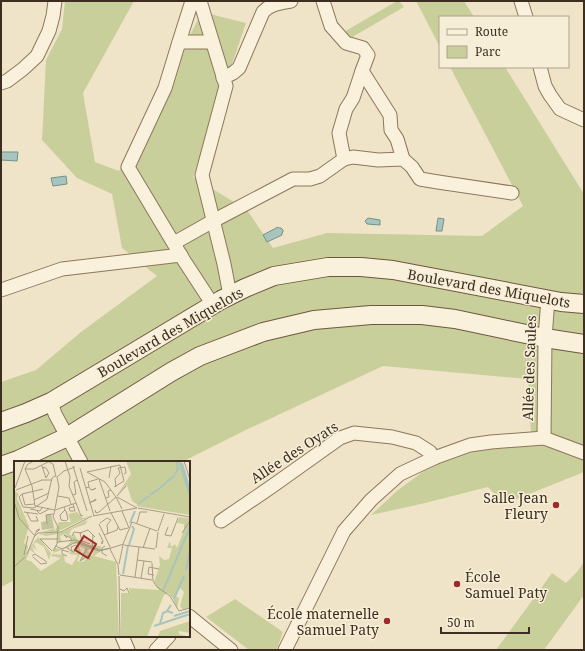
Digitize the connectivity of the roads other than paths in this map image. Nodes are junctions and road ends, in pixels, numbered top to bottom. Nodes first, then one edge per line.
1 (55, 1) edge
2 (192, 1) edge
3 (200, 1) edge
4 (287, 1) edge
5 (323, 1) edge
6 (521, 1) edge
7 (526, 16) edge
8 (178, 42) junction
9 (212, 42) junction
10 (540, 68) edge
11 (362, 71) junction
12 (223, 78) junction
13 (1, 83) edge
14 (584, 120) edge
15 (344, 159) junction
16 (402, 159) junction
17 (512, 193) dead end
18 (213, 221) junction
19 (174, 243) junction
20 (181, 255) junction
21 (1, 290) edge
22 (230, 295) junction
23 (548, 299) junction
24 (584, 304) edge
25 (213, 305) junction
26 (545, 338) junction
27 (584, 344) edge
28 (51, 402) junction
29 (1, 422) edge
30 (67, 437) junction
31 (544, 438) junction
32 (584, 453) edge
33 (434, 458) junction
34 (14, 461) edge
35 (15, 461) edge
36 (79, 461) edge
37 (1, 466) edge
38 (221, 521) dead end
39 (190, 618) edge
40 (122, 637) edge
41 (168, 637) edge
42 (128, 650) edge
43 (156, 650) edge
44 (231, 650) edge
45 (285, 650) edge

1 - 13 street
2 - 8 street
3 - 9 street
4 - 12 street
5 - 11 street
6 - 7 street
8 - 9 street
8 - 19 street
9 - 12 street
10 - 14 street
11 - 15 street
11 - 16 street
12 - 18 street
15 - 16 street
15 - 18 street
16 - 17 street
18 - 19 street
18 - 22 street
19 - 20 street
20 - 21 street
20 - 25 street
22 - 23 main road, Boulevard des Miquelots
22 - 25 main road, Boulevard des Miquelots
23 - 24 main road, Boulevard des Miquelots
23 - 26 street, Allée des Saules
25 - 28 main road, Boulevard des Miquelots
26 - 27 main road
26 - 30 main road
26 - 31 street, Allée des Saules
28 - 29 main road, Boulevard des Miquelots
28 - 30 street
30 - 35 main road
30 - 36 street
31 - 32 street
31 - 33 street
33 - 38 street, Allée des Oyats
33 - 45 street
34 - 37 main road
39 - 44 street
40 - 42 street
41 - 43 street

